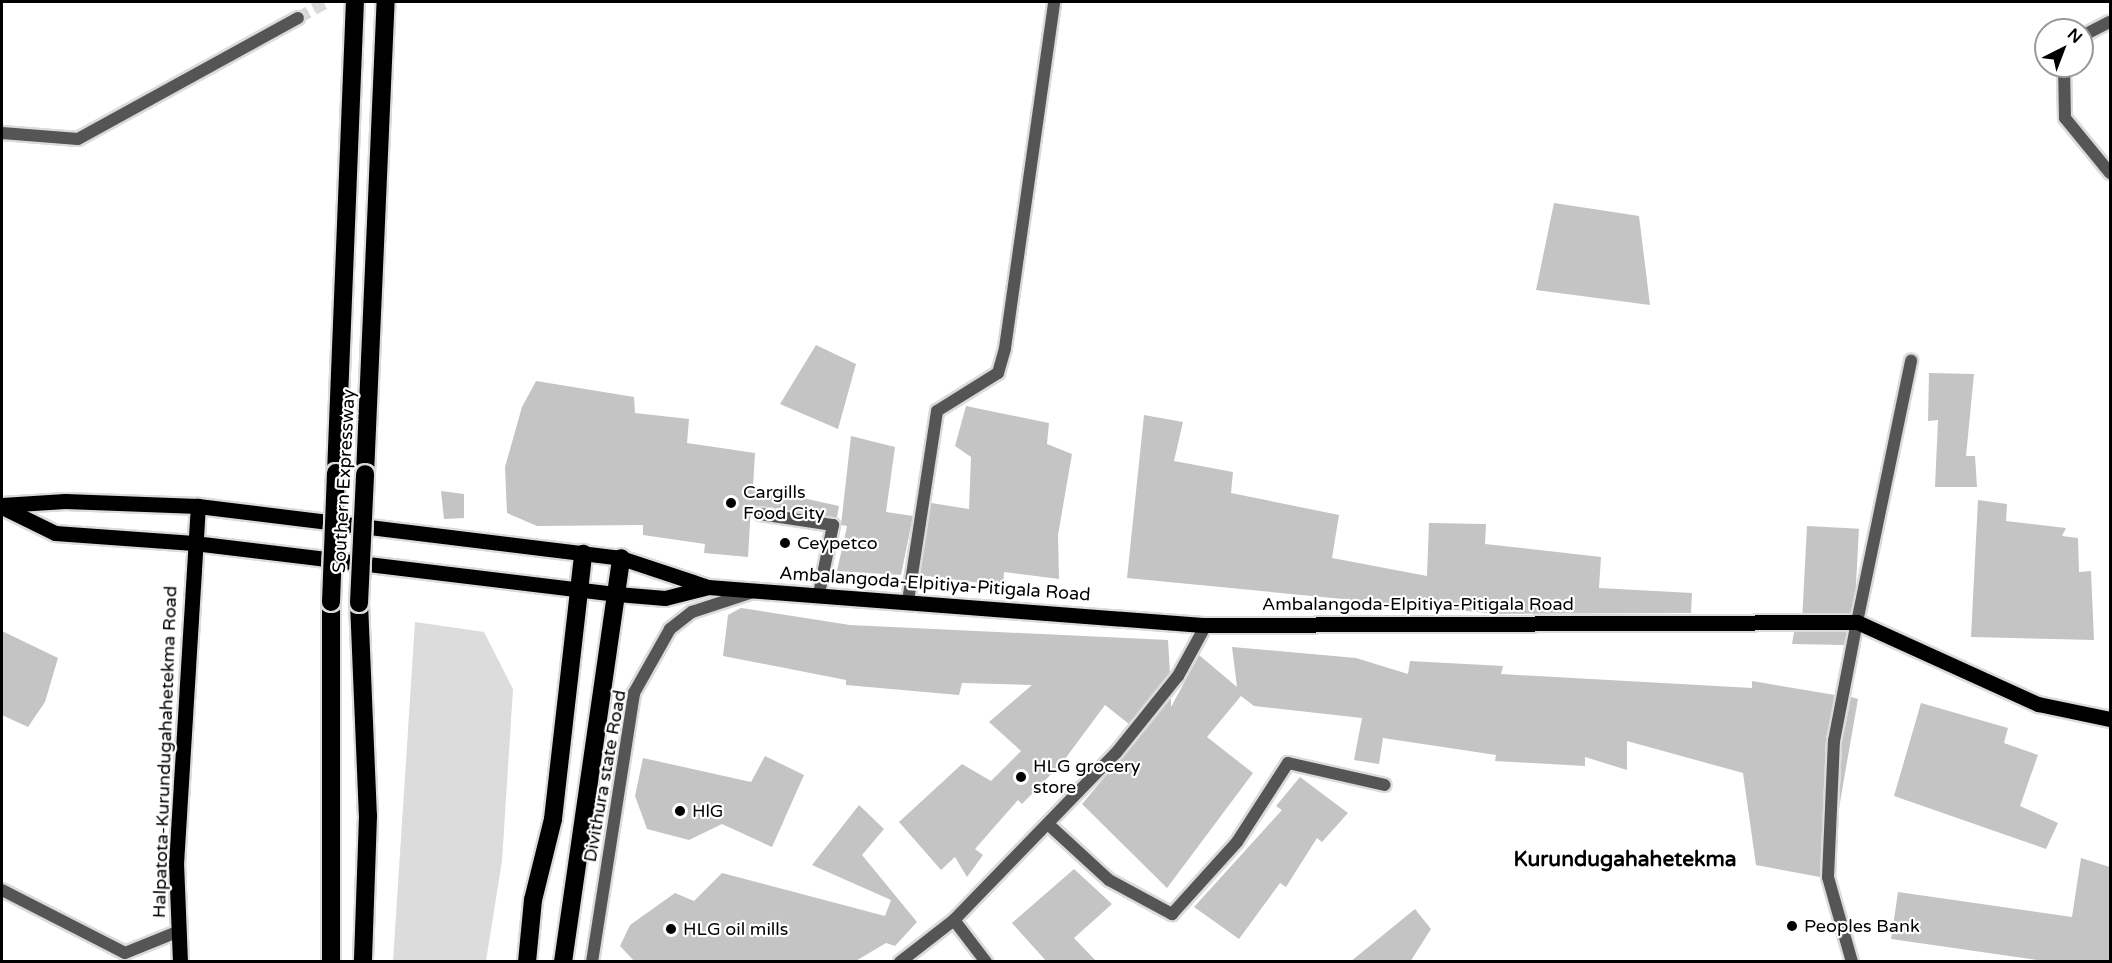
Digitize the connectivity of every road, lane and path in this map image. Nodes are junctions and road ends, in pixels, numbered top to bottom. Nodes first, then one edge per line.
1 (355, 2) edge
2 (386, 2) edge
3 (1054, 2) edge
4 (298, 18) tunnel mouth
5 (2110, 22) edge
6 (2094, 30) edge
7 (2064, 78) edge
8 (2, 133) edge
9 (2110, 173) edge
10 (1911, 361) dead end
11 (2, 506) edge
12 (198, 506) junction
13 (760, 514) dead end
14 (194, 543) junction
15 (583, 554) junction
16 (621, 558) junction
17 (708, 587) junction
18 (579, 589) junction
19 (758, 590) junction
20 (617, 594) junction
21 (819, 594) junction
22 (908, 601) junction
23 (1857, 622) junction
24 (1206, 625) junction
25 (2110, 720) edge
26 (1385, 785) dead end
27 (1048, 824) junction
28 (2, 890) edge
29 (954, 920) junction
30 (177, 932) junction
31 (125, 957) edge
32 (180, 962) edge
33 (331, 962) edge
34 (363, 962) edge
35 (527, 962) edge
36 (563, 962) edge
37 (592, 962) edge
38 (900, 962) edge
39 (987, 962) edge
40 (1852, 962) edge

1 - 33 highway, Southern Expressway, bridge
2 - 34 highway, Southern Expressway, bridge
3 - 22 street
4 - 8 street
5 - 6 street
7 - 9 street
10 - 23 street
11 - 12 main road, Ambalangoda-Elpitiya-Pitigala Road
11 - 14 main road, Ambalangoda-Elpitiya-Pitigala Road
12 - 14 main road, Halpatota-Kurundugahahetekma Road
12 - 15 main road, Ambalangoda-Elpitiya-Pitigala Road
13 - 21 street
14 - 18 main road, Ambalangoda-Elpitiya-Pitigala Road
14 - 30 main road, Halpatota-Kurundugahahetekma Road
15 - 16 main road, Ambalangoda-Elpitiya-Pitigala Road
15 - 18 highway
16 - 17 main road, Ambalangoda-Elpitiya-Pitigala Road
16 - 20 highway
17 - 19 main road, Ambalangoda-Elpitiya-Pitigala Road
17 - 20 main road, Ambalangoda-Elpitiya-Pitigala Road
18 - 20 main road, Ambalangoda-Elpitiya-Pitigala Road
18 - 35 highway
19 - 21 main road, Ambalangoda-Elpitiya-Pitigala Road
19 - 37 street, Divithura state Road
20 - 36 highway
21 - 22 main road, Ambalangoda-Elpitiya-Pitigala Road
22 - 24 main road, Ambalangoda-Elpitiya-Pitigala Road
23 - 24 main road, Ambalangoda-Elpitiya-Pitigala Road
23 - 25 main road, Ambalangoda-Elpitiya-Pitigala Road
23 - 40 street
24 - 27 street
26 - 27 street
27 - 29 street
28 - 31 street
29 - 38 street
29 - 39 street
30 - 31 street
30 - 32 main road, Halpatota-Kurundugahahetekma Road

